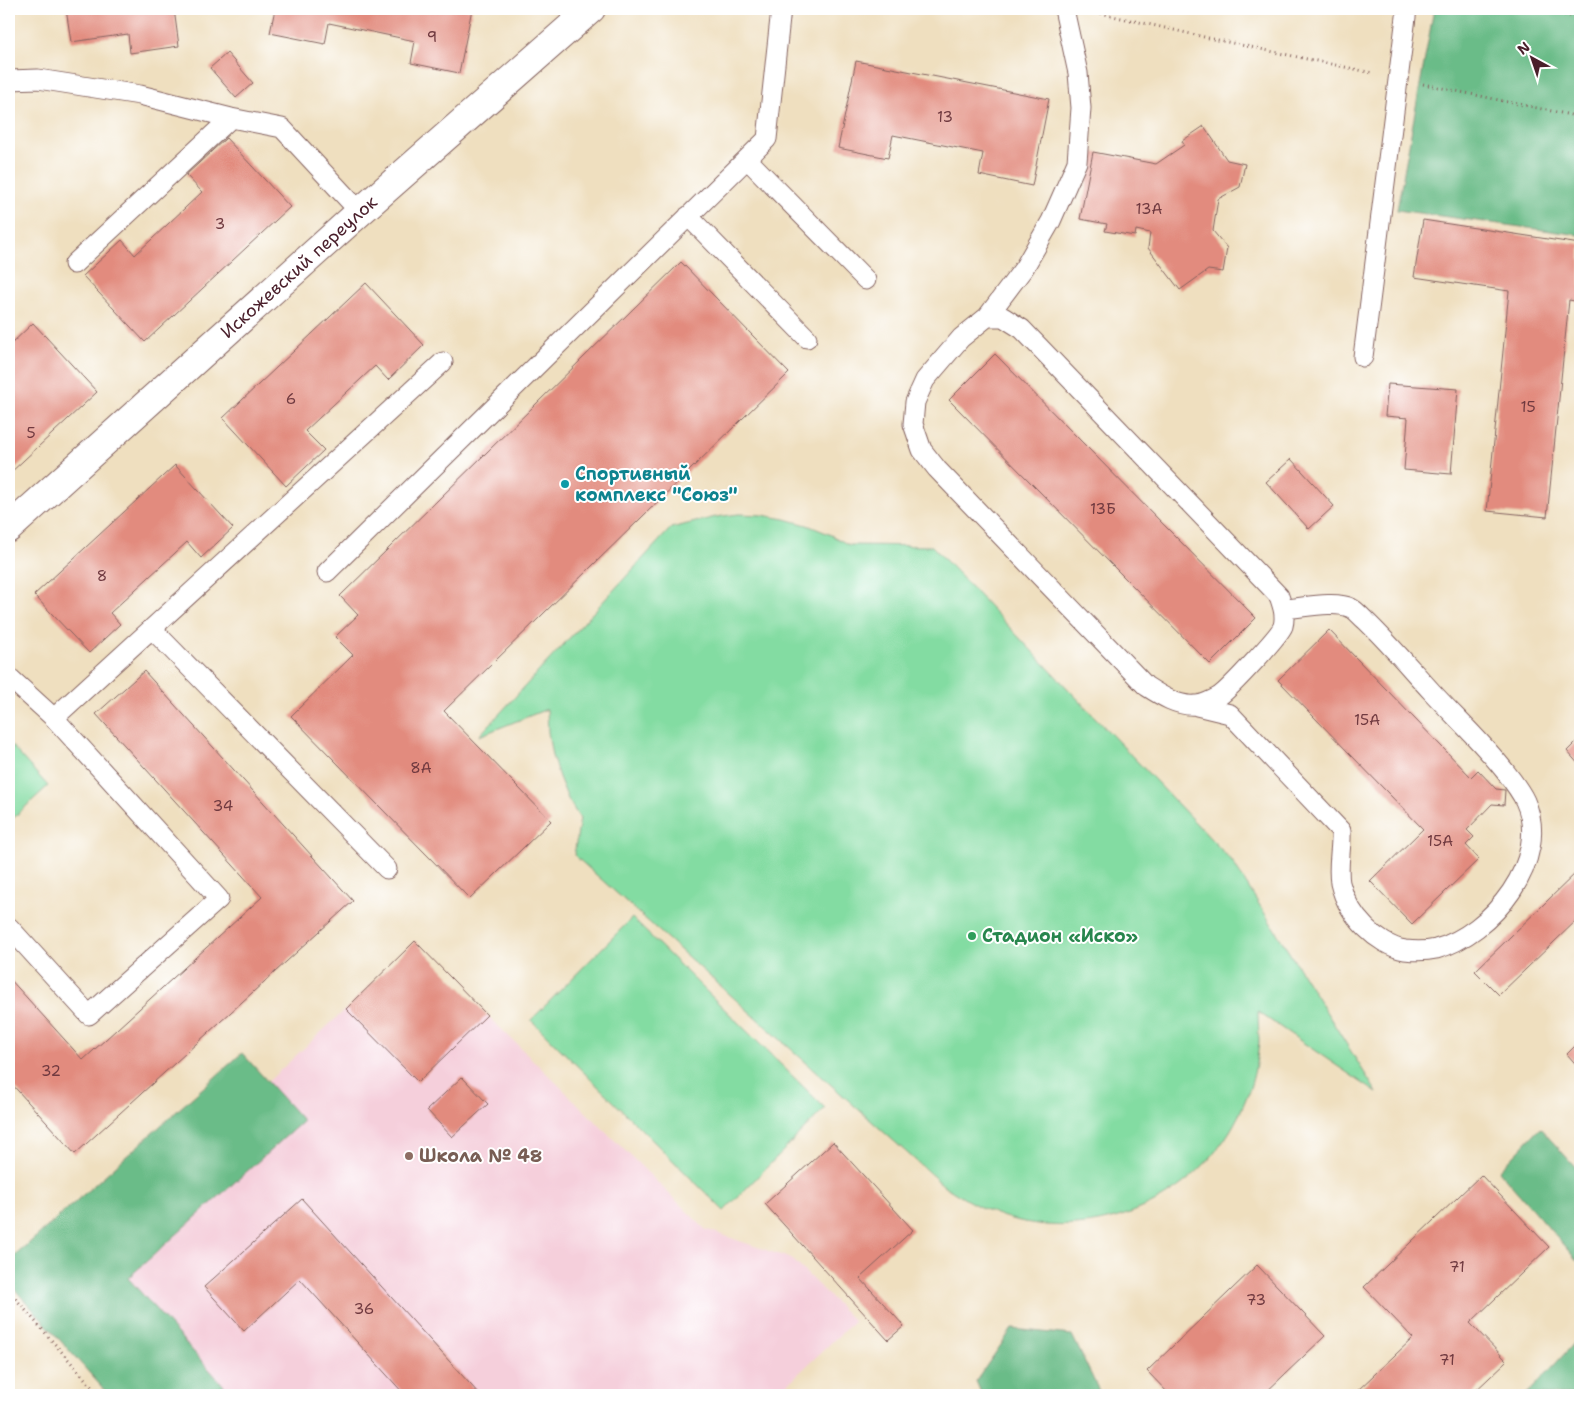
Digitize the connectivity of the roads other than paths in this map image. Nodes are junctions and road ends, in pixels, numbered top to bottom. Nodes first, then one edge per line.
1 (591, 9) edge
2 (781, 9) edge
3 (1064, 9) edge
4 (1407, 9) edge
5 (9, 80) edge
6 (231, 118) junction
7 (747, 159) junction
8 (360, 212) junction
9 (688, 216) junction
10 (74, 264) dead end
11 (866, 280) dead end
12 (986, 317) junction
13 (807, 338) dead end
14 (1363, 357) dead end
15 (443, 362) dead end
16 (9, 528) edge
17 (327, 572) dead end
18 (1284, 609) junction
19 (152, 629) junction
20 (9, 677) edge
21 (1196, 706) junction
22 (54, 718) junction
23 (387, 869) dead end
24 (9, 927) edge

1 - 8 street, Искожевский переулок
2 - 7 lane
3 - 12 lane
4 - 14 lane
5 - 6 lane
6 - 8 lane
6 - 10 lane
7 - 9 lane
7 - 11 lane
8 - 16 street, Искожевский переулок
9 - 13 lane
9 - 17 lane
12 - 18 lane
12 - 21 lane
15 - 19 lane
18 - 21 lane
18 - 21 lane
19 - 22 lane
19 - 23 lane
20 - 22 lane
22 - 24 lane

